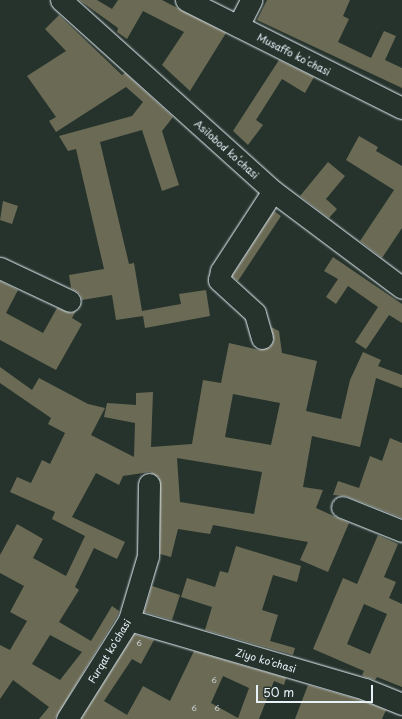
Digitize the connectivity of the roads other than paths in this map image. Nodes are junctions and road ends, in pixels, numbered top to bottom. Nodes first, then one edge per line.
1 (61, 0) edge
2 (186, 0) edge
3 (251, 0) edge
4 (238, 26) junction
5 (402, 108) edge
6 (273, 191) junction
7 (0, 268) edge
8 (402, 288) edge
9 (70, 301) dead end
10 (262, 338) dead end
11 (149, 484) dead end
12 (342, 507) dead end
13 (402, 531) edge
14 (129, 620) junction
15 (402, 704) edge
16 (67, 719) edge

1 - 6 street, Asilobod koʻchasi
2 - 4 street, Musaffo koʻchasi
3 - 4 street
4 - 5 street, Musaffo koʻchasi
6 - 8 street, Asilobod koʻchasi
6 - 10 street
7 - 9 street
11 - 14 street, Furqat koʻchasi
12 - 13 street
14 - 15 street, Ziyo koʻchasi
14 - 16 street, Furqat koʻchasi

